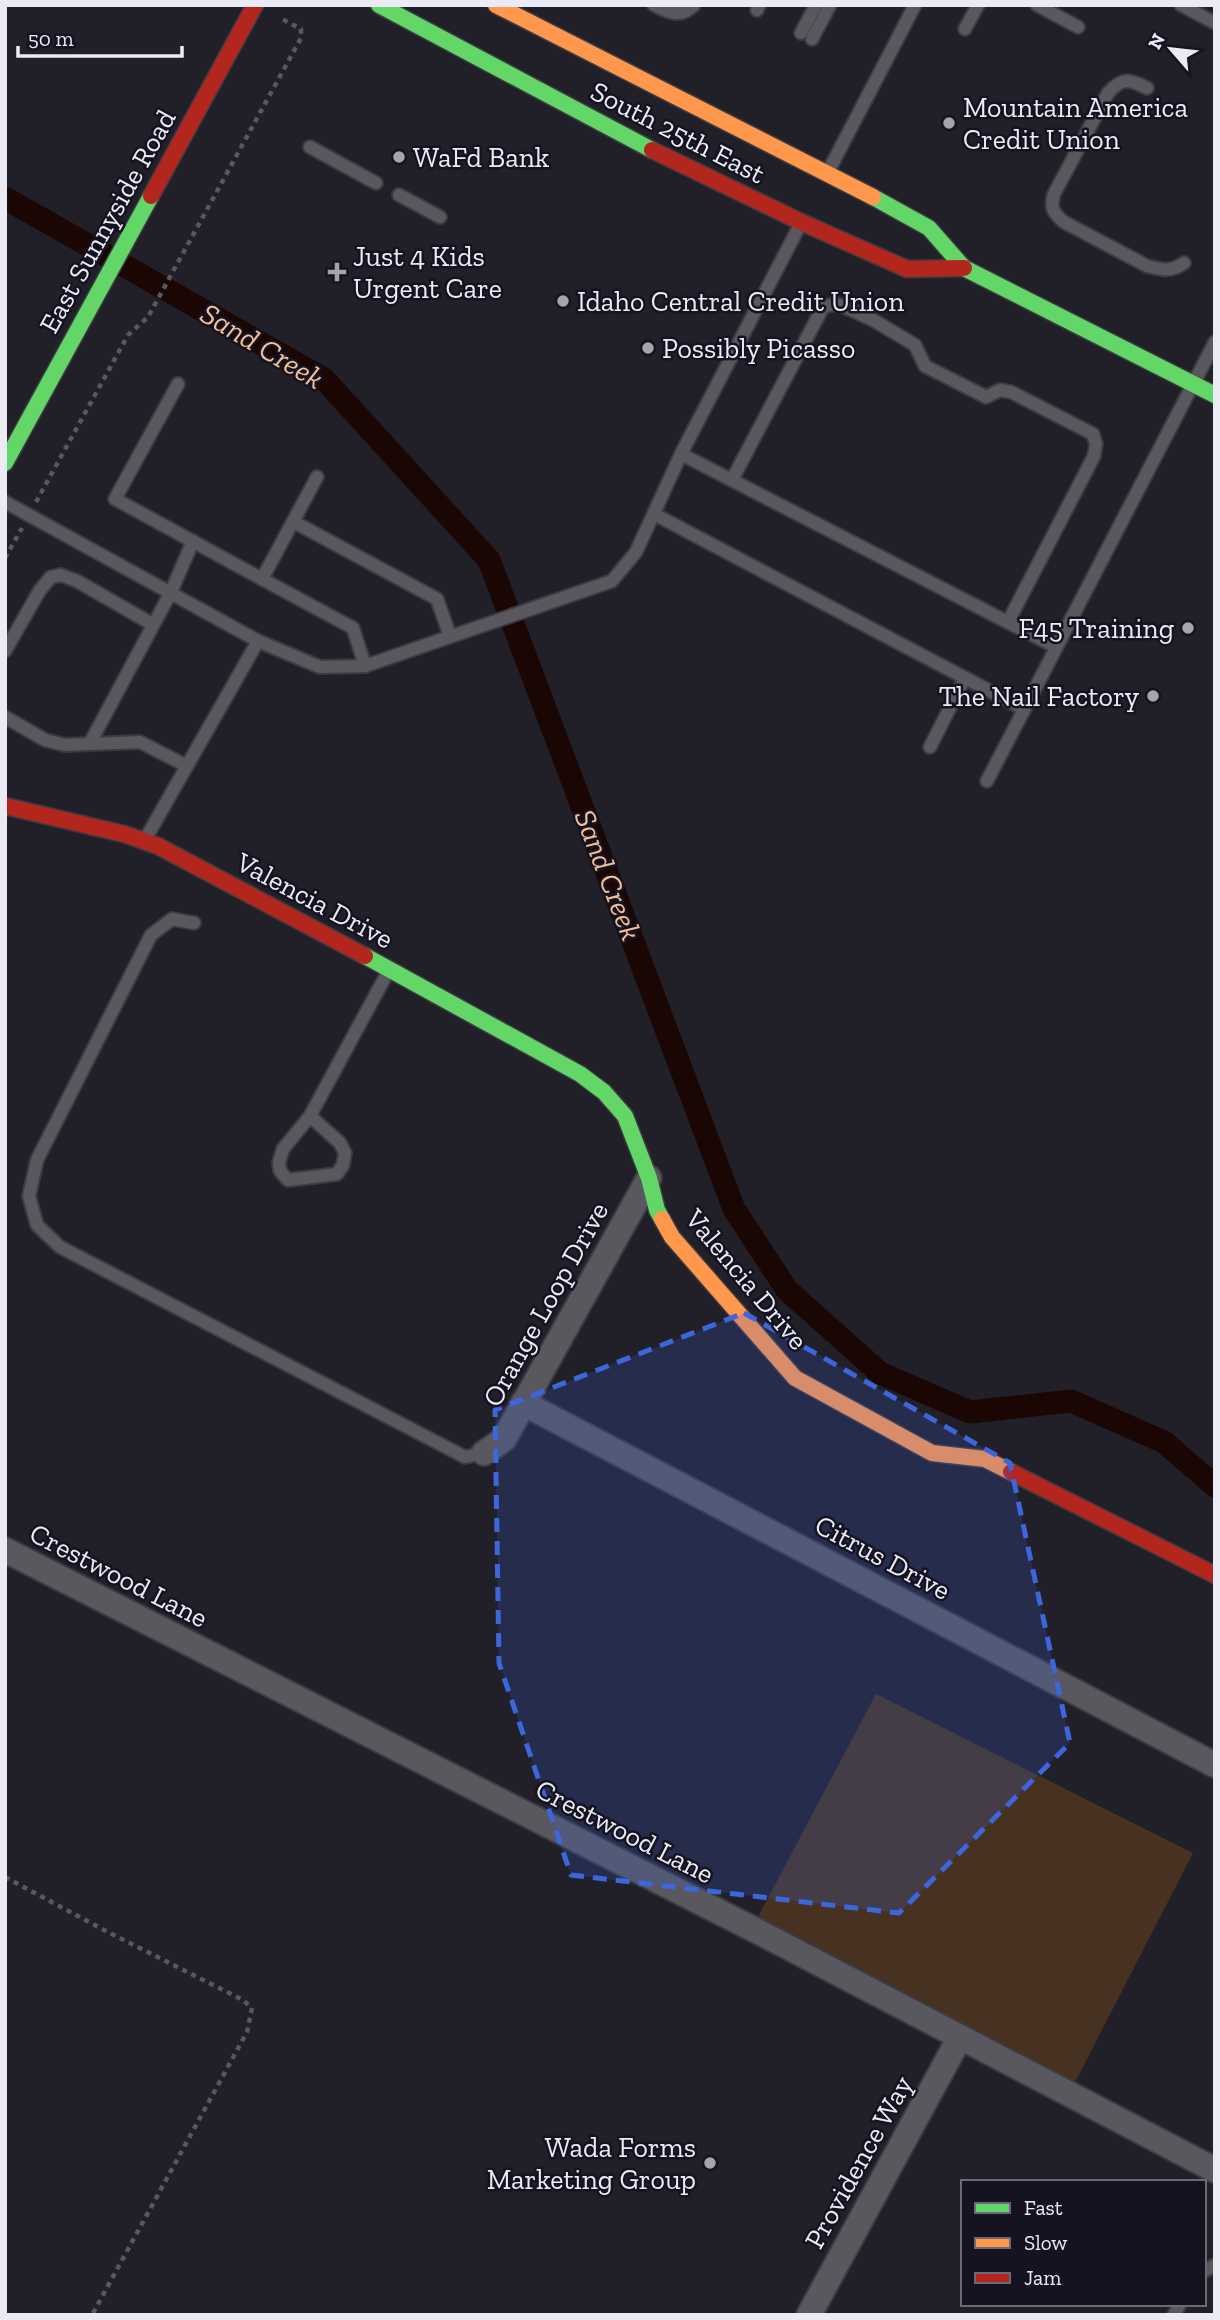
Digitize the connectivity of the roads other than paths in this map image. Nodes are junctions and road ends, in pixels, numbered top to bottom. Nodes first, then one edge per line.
1 (255, 5) edge
2 (379, 5) edge
3 (496, 5) edge
4 (654, 5) edge
5 (694, 5) edge
6 (816, 5) edge
7 (830, 5) edge
8 (915, 5) edge
9 (978, 5) edge
10 (1037, 5) edge
11 (1181, 5) edge
12 (1215, 23) edge
13 (1079, 27) dead end
14 (965, 29) dead end
15 (1147, 89) dead end
16 (310, 147) dead end
17 (828, 173) junction
18 (376, 183) dead end
19 (399, 195) dead end
20 (440, 217) dead end
21 (801, 222) junction
22 (1184, 263) dead end
23 (964, 268) junction
24 (1215, 342) edge
25 (178, 384) dead end
26 (1192, 384) junction
27 (1215, 395) edge
28 (681, 454) junction
29 (5, 463) edge
30 (317, 477) dead end
31 (732, 480) junction
32 (5, 502) edge
33 (654, 514) junction
34 (295, 522) junction
35 (193, 541) junction
36 (261, 579) junction
37 (171, 592) junction
38 (1008, 622) junction
39 (152, 624) junction
40 (450, 636) junction
41 (258, 641) junction
42 (1056, 648) junction
43 (5, 651) edge
44 (365, 666) junction
45 (965, 678) junction
46 (1024, 709) junction
47 (5, 717) edge
48 (90, 743) junction
49 (930, 747) dead end
50 (187, 766) junction
51 (987, 781) dead end
52 (5, 806) edge
53 (144, 841) junction
54 (194, 923) dead end
55 (390, 969) junction
56 (310, 1116) junction
57 (649, 1178) junction
58 (523, 1403) junction
59 (485, 1453) joint
60 (5, 1550) edge
61 (1215, 1575) edge
62 (1215, 1765) edge
63 (960, 2037) junction
64 (1215, 2170) edge
65 (809, 2315) edge

1 - 29 main road, East Sunnyside Road
2 - 21 main road, South 25th East
3 - 17 main road, South 25th East
4 - 5 lane
6 - 7 lane
8 - 17 lane
9 - 14 lane
10 - 13 lane
11 - 12 lane
15 - 22 lane
16 - 18 lane
17 - 23 main road, South 25th East
19 - 20 lane
21 - 23 main road, South 25th East
21 - 28 lane
23 - 26 main road, South 25th East
24 - 26 lane
25 - 35 lane
26 - 27 main road, South 25th East
26 - 42 lane
28 - 31 lane
28 - 33 lane
30 - 34 lane
31 - 38 lane
31 - 38 lane
32 - 37 lane
33 - 40 lane
33 - 45 lane
34 - 36 lane
34 - 40 lane
35 - 36 lane
35 - 37 lane
36 - 44 lane
37 - 39 lane
37 - 41 lane
38 - 42 lane
39 - 43 lane
39 - 48 lane
40 - 44 lane
41 - 44 lane
41 - 50 lane
42 - 46 lane
45 - 46 lane
45 - 49 lane
46 - 51 lane
47 - 48 lane
48 - 50 lane
50 - 53 lane
52 - 53 main road, Valencia Drive
53 - 55 main road, Valencia Drive
54 - 59 lane
55 - 56 lane
55 - 57 main road, Valencia Drive
56 - 56 lane
57 - 58 street, Orange Loop Drive
57 - 61 main road, Valencia Drive
58 - 59 street, Orange Loop Drive
58 - 62 street, Citrus Drive
60 - 63 street, Crestwood Lane
63 - 64 street, Crestwood Lane
63 - 65 street, Providence Way

